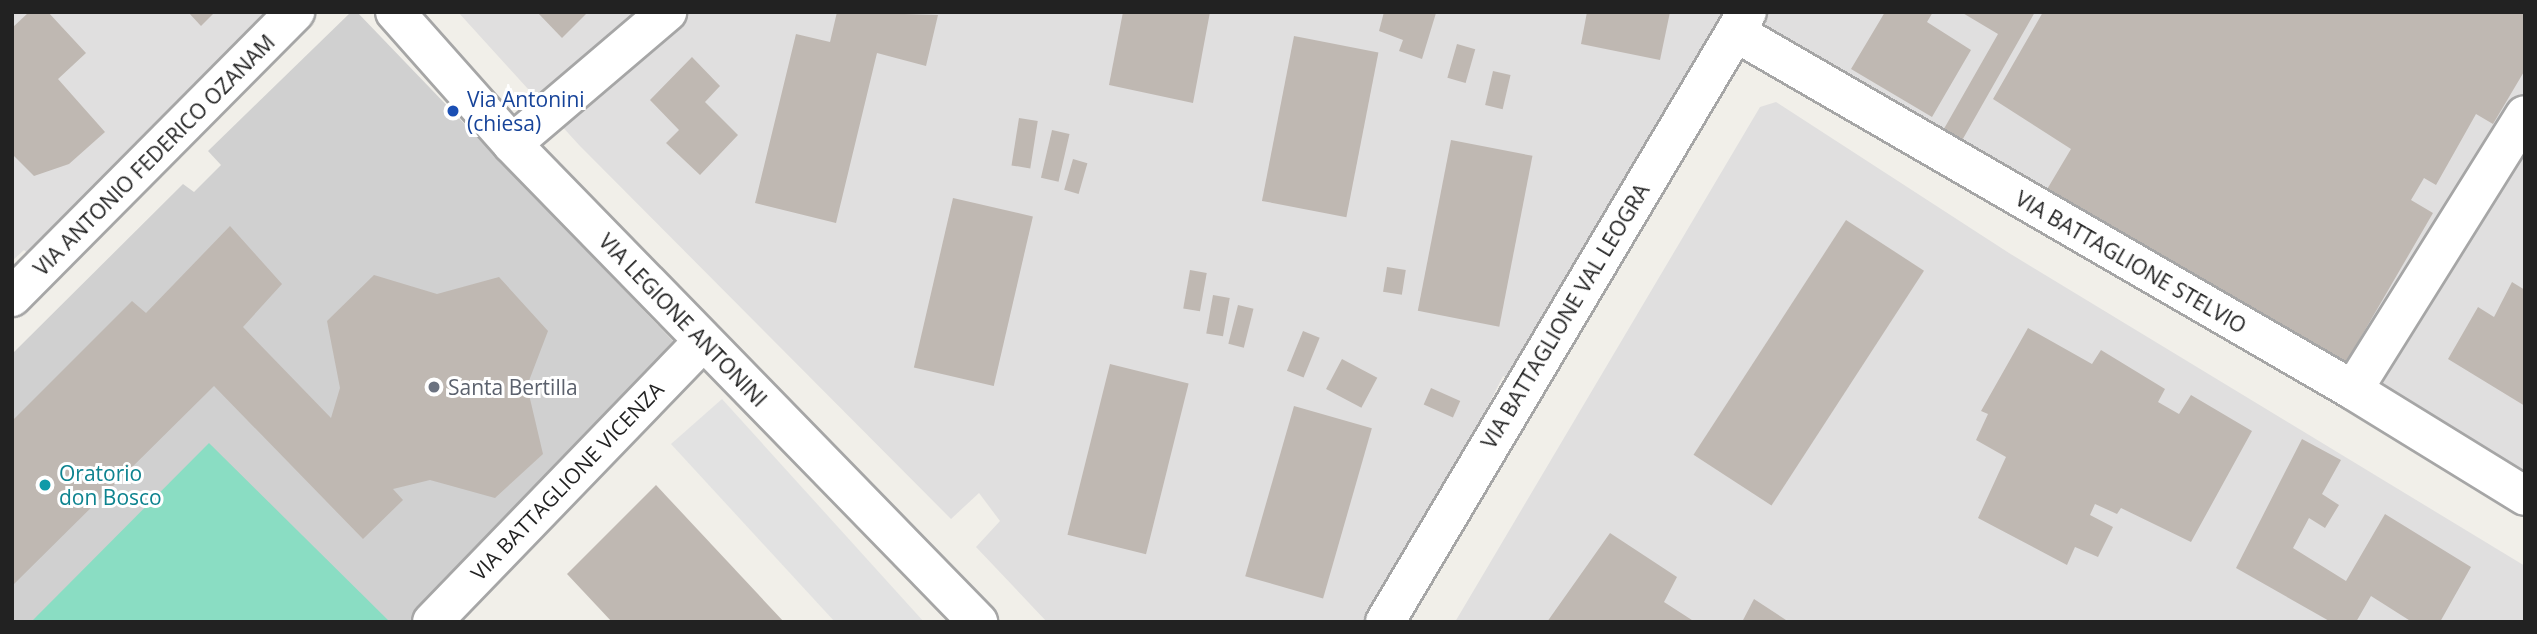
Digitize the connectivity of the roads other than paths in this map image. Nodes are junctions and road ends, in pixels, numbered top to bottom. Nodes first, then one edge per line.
1 (295, 12) edge
2 (395, 12) edge
3 (667, 12) edge
4 (1741, 22) edge
5 (2525, 115) edge
6 (512, 144) junction
7 (12, 298) edge
8 (703, 341) junction
9 (2353, 390) junction
10 (2525, 496) edge
11 (432, 622) edge
12 (978, 622) edge
13 (1385, 622) edge

1 - 7 street, VIA ANTONIO FEDERICO OZANAM
2 - 6 street, VIA LEGIONE ANTONINI
3 - 6 street
4 - 9 street, VIA BATTAGLIONE STELVIO
4 - 13 street, VIA BATTAGLIONE VAL LEOGRA
5 - 9 street
6 - 8 street, VIA LEGIONE ANTONINI
8 - 11 street, VIA BATTAGLIONE VICENZA
8 - 12 street, VIA LEGIONE ANTONINI
9 - 10 street, VIA BATTAGLIONE STELVIO

